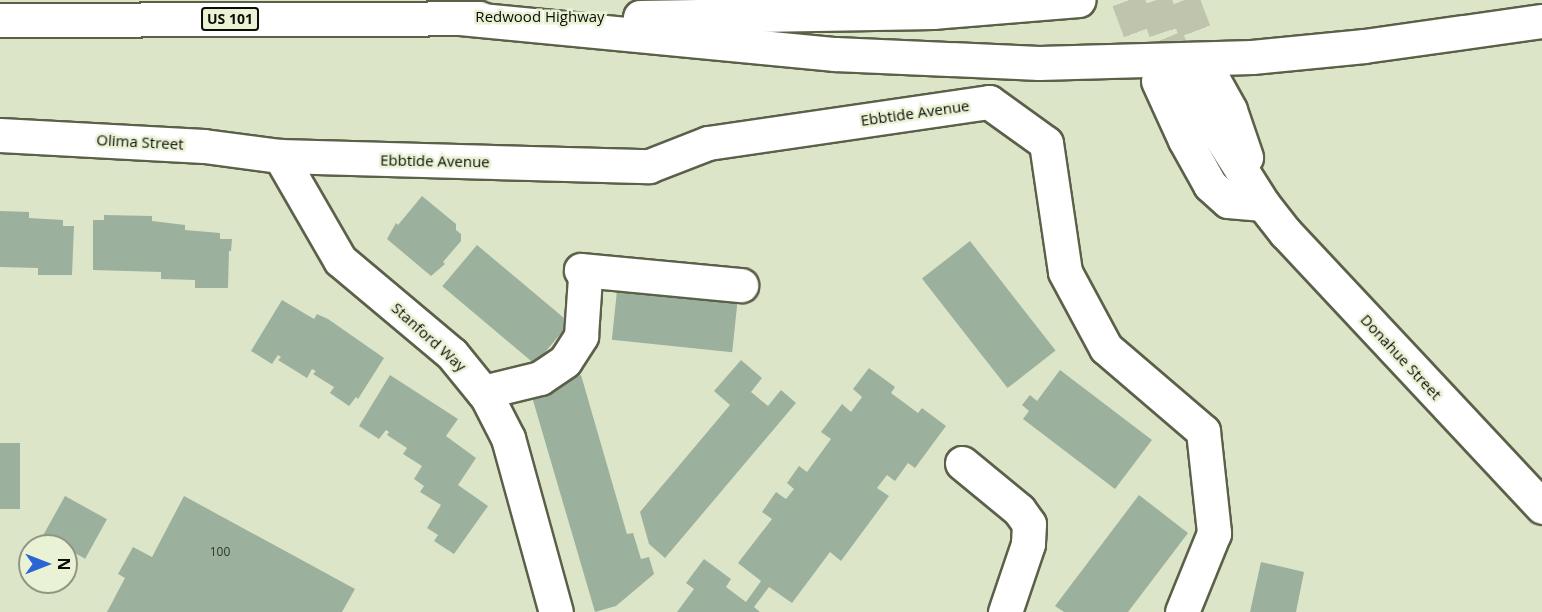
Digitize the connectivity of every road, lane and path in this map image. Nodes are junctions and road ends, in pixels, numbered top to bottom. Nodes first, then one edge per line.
1 (1079, 0) edge
2 (460, 18) junction
3 (0, 20) edge
4 (1542, 21) edge
5 (0, 135) edge
6 (280, 156) junction
7 (1263, 204) junction
8 (741, 285) dead end
9 (483, 392) junction
10 (962, 463) dead end
11 (1542, 507) edge
12 (556, 612) edge
13 (1005, 612) edge
14 (1182, 612) edge

1 - 2 main road, Redwood Highway / US 101
2 - 3 main road, Redwood Highway / US 101
2 - 4 main road
5 - 6 main road, Olima Street
6 - 9 main road, Stanford Way
6 - 14 main road, Ebbtide Avenue
7 - 7 main road, Donahue Street
7 - 11 main road, Donahue Street
8 - 9 main road
9 - 12 main road, Stanford Way
10 - 13 main road

